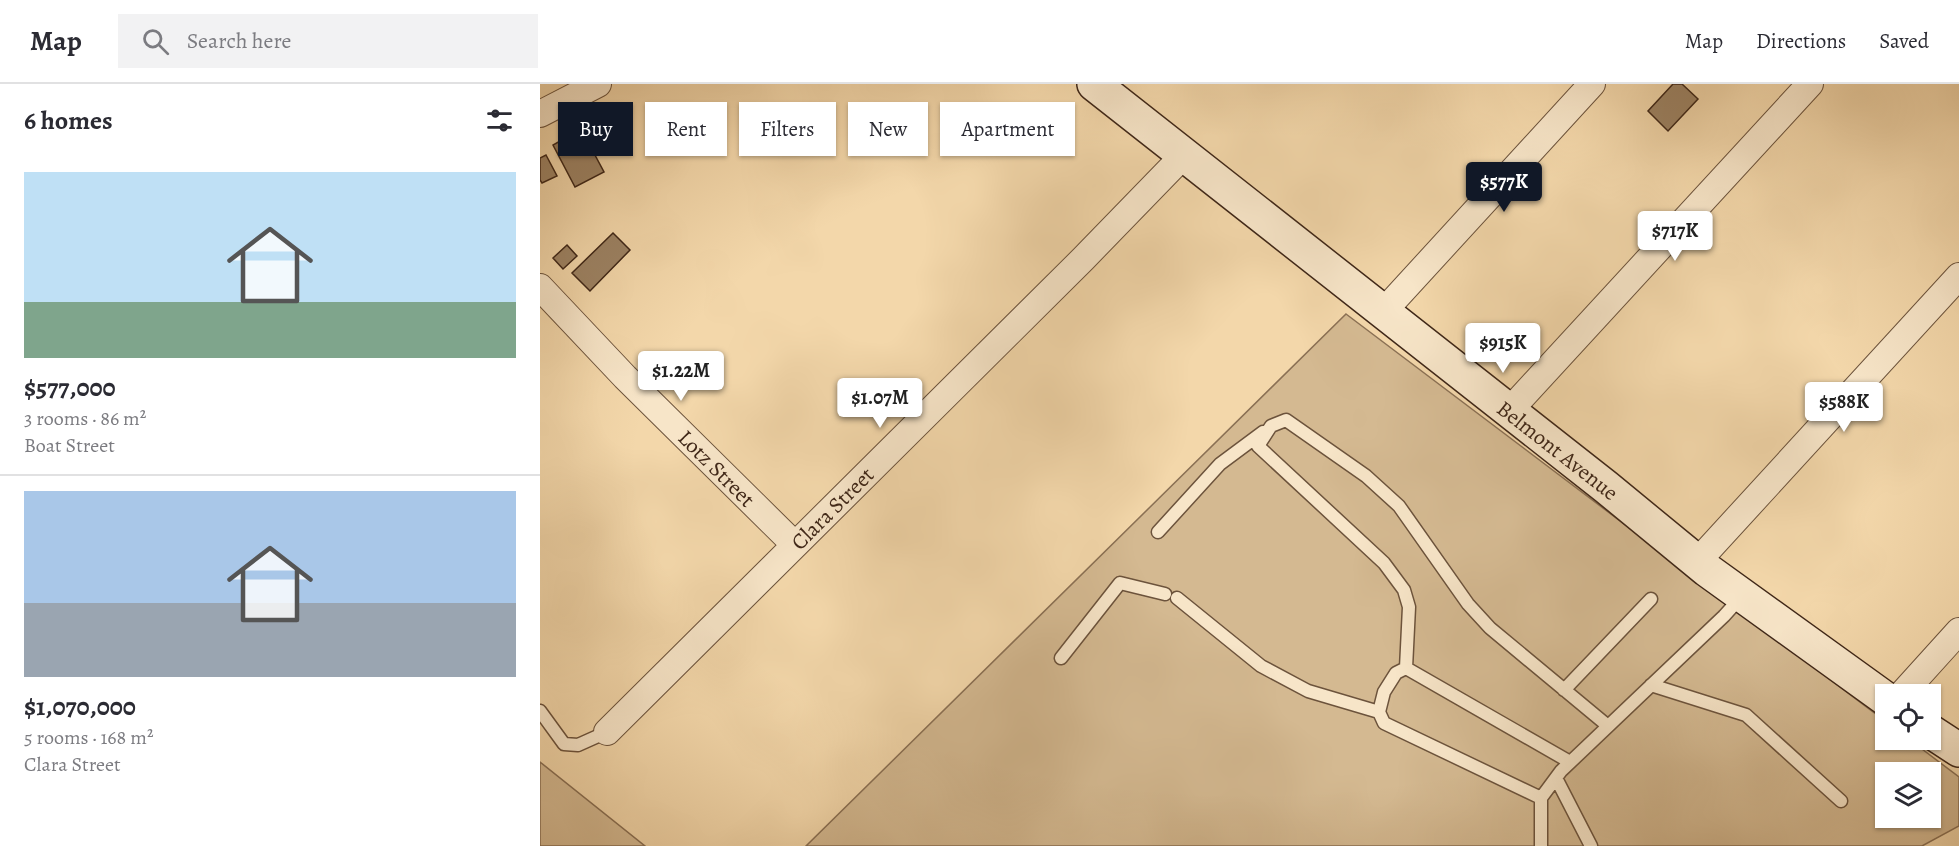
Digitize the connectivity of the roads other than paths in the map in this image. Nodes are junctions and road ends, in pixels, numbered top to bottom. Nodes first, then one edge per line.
1 (598, 84) edge
2 (1094, 84) edge
3 (1810, 84) edge
4 (1586, 86) edge
5 (540, 114) edge
6 (1183, 156) junction
7 (1959, 276) edge
8 (540, 287) edge
9 (1383, 312) junction
10 (1509, 411) junction
11 (1271, 426) junction
12 (1158, 532) dead end
13 (795, 545) junction
14 (1697, 562) junction
15 (1165, 594) dead end
16 (1742, 595) junction
17 (1178, 598) dead end
18 (1651, 599) dead end
19 (1959, 632) edge
20 (1061, 658) dead end
21 (1406, 668) junction
22 (1911, 684) edge
23 (1651, 685) junction
24 (1564, 690) junction
25 (1875, 691) edge
26 (540, 711) edge
27 (1379, 712) junction
28 (1608, 726) junction
29 (606, 732) joint
30 (1941, 738) edge
31 (1959, 750) edge
32 (1570, 762) junction
33 (1556, 778) junction
34 (1541, 798) junction
35 (1841, 801) dead end
36 (1541, 846) edge
37 (1591, 846) edge

1 - 5 street
2 - 6 main road, Belmont Avenue
3 - 10 street
4 - 9 street
6 - 9 main road, Belmont Avenue
6 - 13 street, Clara Street
7 - 14 street
8 - 13 street, Lotz Street
9 - 10 main road, Belmont Avenue
10 - 14 main road, Belmont Avenue
11 - 12 lane
11 - 21 lane
11 - 24 lane
13 - 29 street, Clara Street
14 - 16 main road, Belmont Avenue
15 - 20 lane
16 - 23 lane
16 - 25 main road, Belmont Avenue
17 - 27 lane
18 - 24 lane
19 - 22 street
21 - 27 lane
21 - 32 lane
23 - 28 lane
23 - 35 lane
24 - 28 lane
26 - 29 lane
27 - 34 lane
28 - 32 lane
30 - 31 main road
32 - 33 lane
33 - 34 lane
33 - 37 lane
34 - 36 lane

